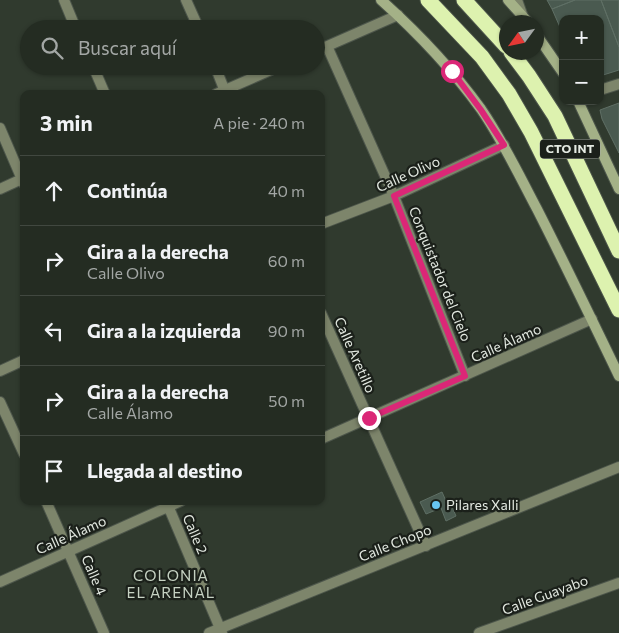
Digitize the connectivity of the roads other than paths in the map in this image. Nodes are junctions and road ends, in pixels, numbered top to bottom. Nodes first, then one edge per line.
1 (64, 0) edge
2 (186, 0) edge
3 (381, 0) edge
4 (428, 0) edge
5 (464, 0) edge
6 (508, 0) edge
7 (517, 0) edge
8 (398, 15) junction
9 (522, 15) edge
10 (524, 15) edge
11 (72, 20) edge
12 (194, 20) edge
13 (499, 38) edge
14 (327, 46) joint
15 (544, 46) edge
16 (517, 60) edge
17 (559, 67) edge
18 (97, 75) edge
19 (217, 75) edge
20 (260, 75) edge
21 (619, 84) edge
22 (604, 89) edge
23 (103, 90) edge
24 (221, 90) edge
25 (226, 90) edge
26 (580, 105) edge
27 (0, 128) edge
28 (504, 145) junction
29 (20, 173) edge
30 (20, 181) edge
31 (0, 189) edge
32 (619, 189) edge
33 (394, 196) junction
34 (325, 222) edge
35 (619, 252) edge
36 (619, 310) edge
37 (592, 319) junction
38 (325, 322) edge
39 (20, 362) edge
40 (0, 371) edge
41 (465, 376) junction
42 (619, 376) edge
43 (0, 402) edge
44 (369, 418) junction
45 (325, 437) edge
46 (20, 445) edge
47 (619, 467) edge
48 (48, 505) edge
49 (165, 505) edge
50 (167, 505) edge
51 (426, 546) junction
52 (68, 550) junction
53 (0, 582) edge
54 (619, 583) edge
55 (221, 631) edge
56 (104, 633) edge
57 (209, 633) edge
58 (479, 633) edge

1 - 11 street
2 - 12 street
3 - 8 main road
4 - 36 highway, CTO INT
5 - 13 highway
6 - 9 main road
7 - 10 street
8 - 14 street
8 - 28 main road
14 - 33 street, Conquistador del Cielo
15 - 17 main road
16 - 35 highway, CTO INT
18 - 23 street
19 - 24 street
20 - 25 street
21 - 22 street
26 - 32 main road, CTO INT
27 - 29 street
28 - 33 street, Calle Olivo
28 - 37 main road
30 - 31 street
33 - 34 street, Calle Olivo
33 - 41 street, Conquistador del Cielo
37 - 41 street, Calle Álamo
37 - 42 main road
38 - 44 street, Calle Aretillo
39 - 40 street
41 - 44 street, Calle Álamo
43 - 46 street
44 - 45 street, Calle Álamo
44 - 51 street, Calle Aretillo
47 - 51 street, Calle Chopo
48 - 52 street, Calle 4
49 - 52 street, Calle Álamo
50 - 55 street, Calle 2
51 - 55 street, Calle Chopo
52 - 53 street, Calle Álamo
52 - 56 street, Calle 4
54 - 58 street, Calle Guayabo
55 - 57 street, Calle Chopo

